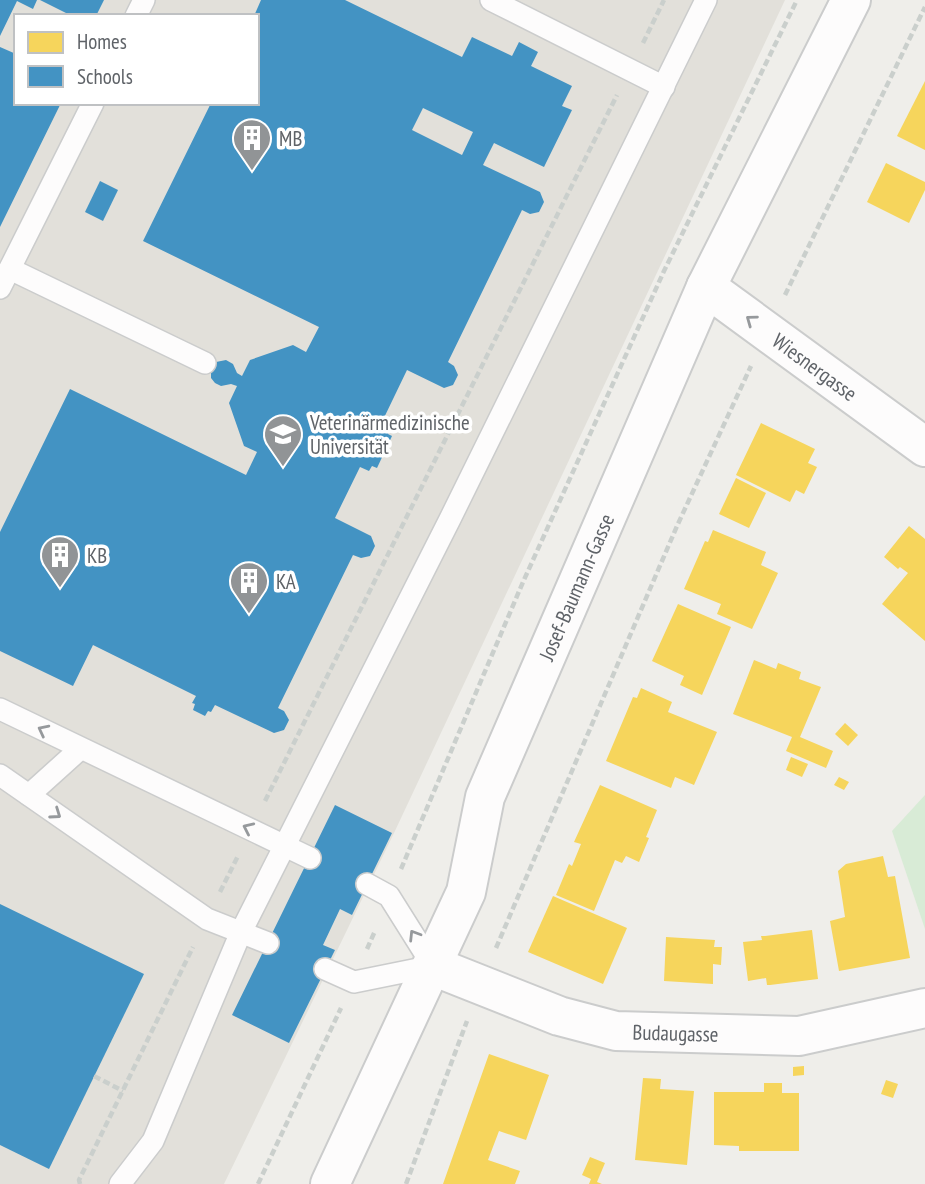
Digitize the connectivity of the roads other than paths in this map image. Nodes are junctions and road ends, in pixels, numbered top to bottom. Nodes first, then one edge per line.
1 (491, 0) edge
2 (706, 0) edge
3 (851, 0) edge
4 (664, 87) junction
5 (92, 105) edge
6 (10, 268) junction
7 (706, 287) junction
8 (0, 288) edge
9 (205, 363) dead end
10 (925, 447) edge
11 (0, 709) edge
12 (80, 749) junction
13 (0, 775) edge
14 (29, 795) junction
15 (284, 845) junction
16 (310, 858) dead end
17 (367, 884) dead end
18 (241, 932) junction
19 (268, 943) dead end
20 (433, 965) junction
21 (325, 969) dead end
22 (925, 1008) edge
23 (120, 1184) edge
24 (330, 1184) edge

1 - 4 lane
2 - 4 lane
3 - 7 street, Josef-Baumann-Gasse
4 - 15 lane
5 - 6 lane
6 - 8 lane
6 - 9 lane
10 -> 7 street, Wiesnergasse
7 - 20 street, Josef-Baumann-Gasse
12 -> 11 lane
12 - 14 lane
15 -> 12 lane
13 - 14 lane
14 -> 18 lane
15 - 16 lane
15 - 18 lane
20 -> 17 lane
18 - 19 lane
18 - 23 lane
20 - 21 lane
20 - 22 street, Budaugasse
20 - 24 street, Josef-Baumann-Gasse

